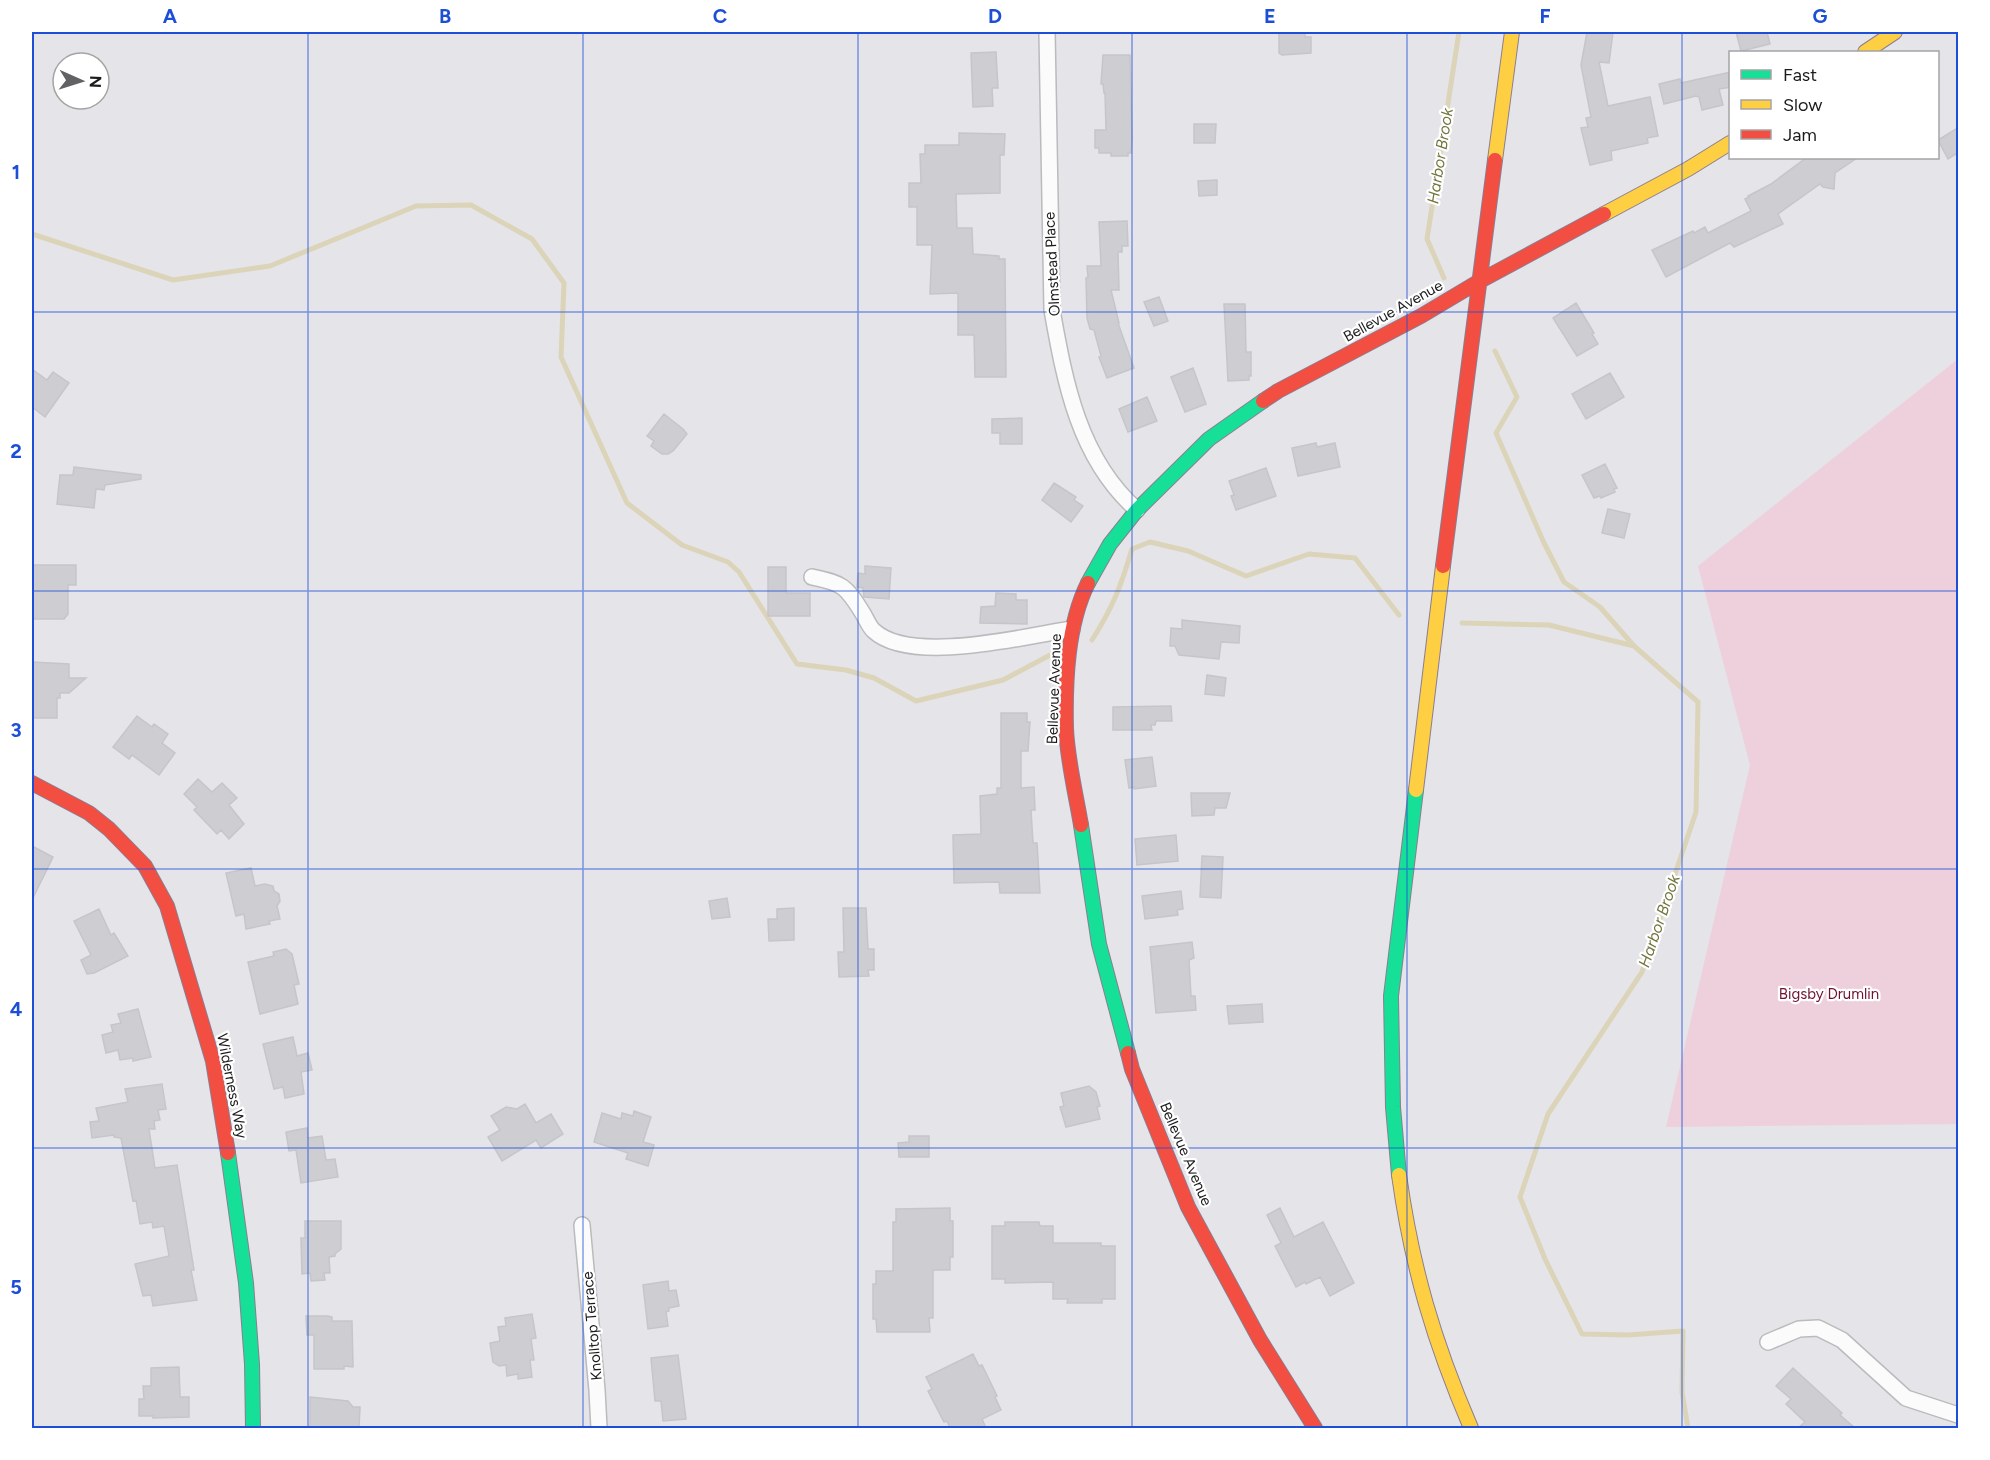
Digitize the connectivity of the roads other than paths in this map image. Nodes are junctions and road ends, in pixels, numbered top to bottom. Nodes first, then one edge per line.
1 (1047, 32) edge
2 (1512, 32) edge
3 (1895, 32) edge
4 (1866, 51) edge
5 (1729, 144) edge
6 (1478, 282) junction
7 (1137, 510) junction
8 (812, 577) dead end
9 (1072, 629) junction
10 (32, 783) edge
11 (582, 1225) dead end
12 (1768, 1342) dead end
13 (1959, 1415) edge
14 (253, 1428) edge
15 (599, 1428) edge
16 (1316, 1428) edge
17 (1471, 1428) edge

1 - 7 street, Olmstead Place
2 - 6 street
3 - 4 street
5 - 6 street, Bellevue Avenue
6 - 7 street, Bellevue Avenue
6 - 17 street
7 - 9 street, Bellevue Avenue
8 - 9 street
9 - 16 street, Bellevue Avenue
10 - 14 street, Wilderness Way
11 - 15 street, Knolltop Terrace
12 - 13 street

